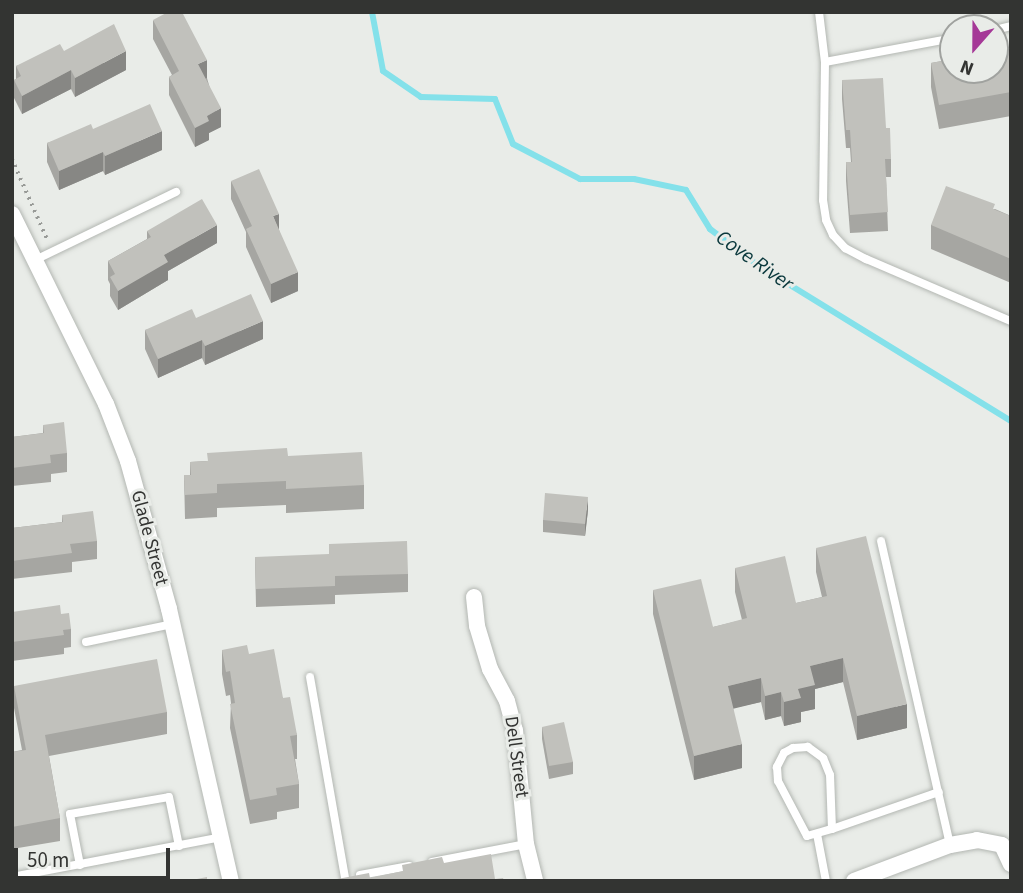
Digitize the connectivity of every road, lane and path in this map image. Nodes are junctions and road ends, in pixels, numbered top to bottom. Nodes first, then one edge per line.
1 (819, 12) edge
2 (939, 41) edge
3 (825, 62) junction
4 (12, 159) edge
5 (176, 192) dead end
6 (12, 214) edge
7 (52, 251) junction
8 (33, 261) junction
9 (1011, 321) edge
10 (881, 541) dead end
11 (474, 597) dead end
12 (173, 624) junction
13 (86, 642) dead end
14 (310, 677) dead end
15 (939, 792) junction
16 (832, 829) junction
17 (817, 834) junction
18 (221, 837) junction
19 (526, 844) junction
20 (950, 845) junction
21 (178, 846) junction
22 (1011, 864) edge
23 (80, 865) junction
24 (12, 877) edge
25 (341, 878) edge
26 (231, 881) edge
27 (535, 881) edge
28 (826, 881) edge
29 (854, 881) edge

1 - 3 lane
2 - 3 lane
3 - 9 lane
4 - 7 path
5 - 7 lane
6 - 8 street, Glade Street
7 - 8 lane
8 - 12 street, Glade Street
10 - 15 lane
11 - 19 street, Dell Street
12 - 13 lane
12 - 18 street, Glade Street
14 - 25 lane
15 - 16 lane
15 - 20 lane
16 - 17 lane
16 - 17 lane
17 - 28 lane
18 - 21 lane
18 - 26 street, Glade Street
19 - 25 lane
19 - 27 street, Dell Street
20 - 22 street
20 - 29 street
21 - 23 lane
21 - 23 lane
23 - 24 lane

